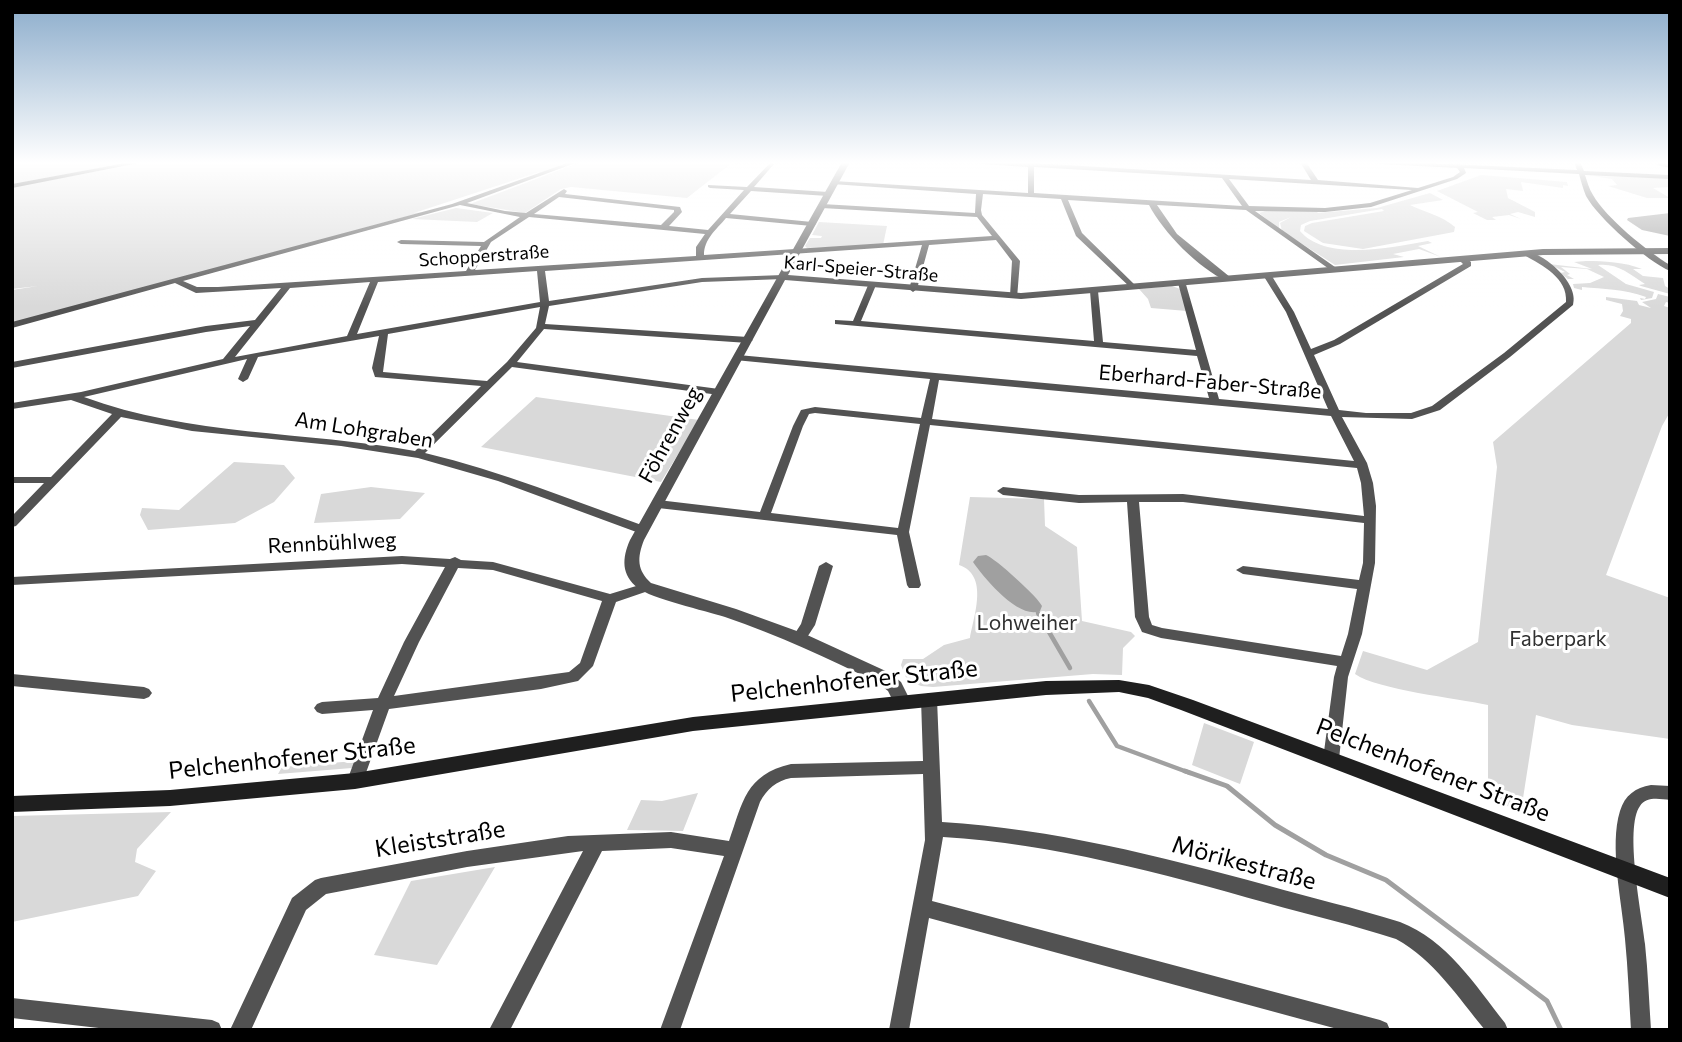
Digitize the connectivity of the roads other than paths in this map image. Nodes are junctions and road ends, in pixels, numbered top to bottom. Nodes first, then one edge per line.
1 (432, 211) edge
2 (490, 211) edge
3 (534, 211) edge
4 (678, 211) edge
5 (730, 211) edge
6 (819, 211) edge
7 (910, 211) edge
8 (977, 211) edge
9 (1069, 211) edge
10 (1156, 211) edge
11 (1251, 211) edge
12 (1603, 211) edge
13 (527, 215) junction
14 (979, 215) junction
15 (725, 216) junction
16 (812, 224) junction
17 (663, 228) junction
18 (709, 232) junction
19 (998, 238) junction
20 (401, 242) dead end
21 (926, 243) junction
22 (484, 244) junction
23 (1643, 250) junction
24 (1670, 251) edge
25 (796, 253) junction
26 (1527, 253) junction
27 (700, 258) junction
28 (1466, 259) junction
29 (541, 268) junction
30 (1332, 269) junction
31 (1670, 269) edge
32 (469, 273) junction
33 (1267, 275) junction
34 (783, 277) junction
35 (1227, 279) junction
36 (375, 280) junction
37 (176, 281) junction
38 (1182, 283) junction
39 (288, 285) junction
40 (872, 285) junction
41 (1132, 287) junction
42 (914, 289) junction
43 (1094, 291) junction
44 (1014, 296) junction
45 (545, 304) junction
46 (838, 322) dead end
47 (255, 323) junction
48 (856, 323) junction
49 (12, 325) edge
50 (541, 326) junction
51 (384, 331) junction
52 (351, 337) junction
53 (748, 340) junction
54 (1099, 344) junction
55 (1308, 348) junction
56 (1201, 353) junction
57 (254, 355) junction
58 (738, 358) junction
59 (227, 360) junction
60 (510, 364) junction
61 (12, 365) edge
62 (935, 376) junction
63 (243, 379) dead end
64 (491, 384) junction
65 (719, 392) junction
66 (73, 397) junction
67 (1214, 402) junction
68 (12, 406) edge
69 (118, 413) junction
70 (1335, 413) junction
71 (927, 421) junction
72 (416, 455) junction
73 (1362, 465) junction
74 (12, 480) edge
75 (53, 480) junction
76 (1003, 491) dead end
77 (1133, 497) junction
78 (658, 504) junction
79 (764, 516) junction
80 (1369, 520) junction
81 (12, 523) edge
82 (643, 530) junction
83 (903, 532) junction
84 (456, 561) junction
85 (826, 566) dead end
86 (1243, 570) dead end
87 (12, 581) edge
88 (1363, 584) junction
89 (914, 585) dead end
90 (646, 587) junction
91 (610, 599) junction
92 (799, 638) junction
93 (1345, 662) junction
94 (12, 680) edge
95 (144, 693) dead end
96 (929, 699) junction
97 (902, 702) junction
98 (381, 704) junction
99 (322, 708) dead end
100 (1331, 759) junction
101 (932, 767) junction
102 (355, 781) junction
103 (1670, 793) edge
104 (12, 804) edge
105 (935, 829) junction
106 (597, 842) junction
107 (736, 850) junction
108 (1626, 872) junction
109 (1670, 888) edge
110 (921, 906) junction
111 (12, 1008) edge
112 (212, 1030) edge
113 (240, 1030) edge
114 (499, 1030) edge
115 (670, 1030) edge
116 (899, 1030) edge
117 (1380, 1030) edge
118 (1498, 1030) edge
119 (1641, 1030) edge

1 - 37 street
2 - 13 street
3 - 13 street
4 - 17 street
5 - 15 street
6 - 16 street, Föhrenweg
7 - 14 street
8 - 14 street
9 - 41 street
10 - 35 street
11 - 30 street
12 - 23 street
13 - 17 street
13 - 22 street
14 - 19 street
15 - 16 street
15 - 18 street
16 - 25 street, Föhrenweg
17 - 18 street
18 - 27 street
19 - 21 street, Schopperstraße
19 - 44 street
20 - 22 street
21 - 25 street, Schopperstraße
21 - 42 street
22 - 32 street
23 - 24 street, Karl-Speier-Straße
23 - 26 street, Karl-Speier-Straße
23 - 31 street
25 - 27 street, Schopperstraße
25 - 34 street, Föhrenweg
26 - 28 street, Karl-Speier-Straße
26 - 70 street, Eberhard-Faber-Straße
27 - 29 street, Schopperstraße
28 - 30 street, Karl-Speier-Straße
28 - 55 street
29 - 32 street, Schopperstraße
29 - 45 street
30 - 33 street, Karl-Speier-Straße
32 - 36 street, Schopperstraße
33 - 35 street, Karl-Speier-Straße
33 - 55 street
34 - 40 street, Karl-Speier-Straße
34 - 45 street, Karl-Speier-Straße
34 - 53 street, Föhrenweg
35 - 38 street, Karl-Speier-Straße
36 - 39 street, Schopperstraße
36 - 52 street
37 - 39 street, Schopperstraße
37 - 49 street
38 - 41 street, Karl-Speier-Straße
38 - 56 street
39 - 47 street
40 - 42 street, Karl-Speier-Straße
40 - 48 street
41 - 43 street, Karl-Speier-Straße
42 - 44 street, Karl-Speier-Straße
43 - 44 street, Karl-Speier-Straße
43 - 54 street
45 - 50 street
45 - 51 street, Karl-Speier-Straße
46 - 48 street
47 - 59 street
47 - 61 street
48 - 54 street
50 - 53 street
50 - 60 street
51 - 52 street, Karl-Speier-Straße
51 - 64 street
52 - 57 street, Karl-Speier-Straße
53 - 58 street, Föhrenweg
54 - 56 street
55 - 70 street
56 - 67 street
57 - 59 street, Karl-Speier-Straße
57 - 63 street
58 - 62 street, Eberhard-Faber-Straße
58 - 65 street, Föhrenweg
59 - 66 street, Karl-Speier-Straße
60 - 64 street
60 - 65 street
62 - 67 street, Eberhard-Faber-Straße
62 - 71 street
64 - 72 street
65 - 78 street, Föhrenweg
66 - 68 street, Karl-Speier-Straße
66 - 69 street, Am Lohgraben
67 - 70 street, Eberhard-Faber-Straße
69 - 72 street, Am Lohgraben
69 - 75 street
70 - 73 street
71 - 73 street
71 - 79 street
71 - 83 street
72 - 82 street, Am Lohgraben
73 - 80 street
74 - 75 street
75 - 81 street
76 - 77 street
77 - 80 street
77 - 93 street
78 - 79 street
78 - 82 street, Föhrenweg
79 - 83 street
80 - 88 street
82 - 90 street, Föhrenweg
83 - 89 street
84 - 87 street, Rennbühlweg
84 - 91 street, Rennbühlweg
84 - 98 street
85 - 92 street
86 - 88 street
88 - 93 street
90 - 91 street
90 - 92 street
91 - 98 street
92 - 97 street
93 - 100 street
94 - 95 street
96 - 97 main road, Pelchenhofener Straße
96 - 100 main road, Pelchenhofener Straße
96 - 101 street
97 - 102 main road, Pelchenhofener Straße
98 - 99 street
98 - 102 street
100 - 108 main road, Pelchenhofener Straße
101 - 105 street
101 - 107 street
102 - 104 main road, Pelchenhofener Straße
103 - 108 street
105 - 110 street
105 - 118 street, Mörikestraße
106 - 107 street, Kleiststraße
106 - 113 street, Kleiststraße
106 - 114 street
107 - 115 street
108 - 109 main road, Pelchenhofener Straße
108 - 119 street
110 - 116 street
110 - 117 street
111 - 112 street

